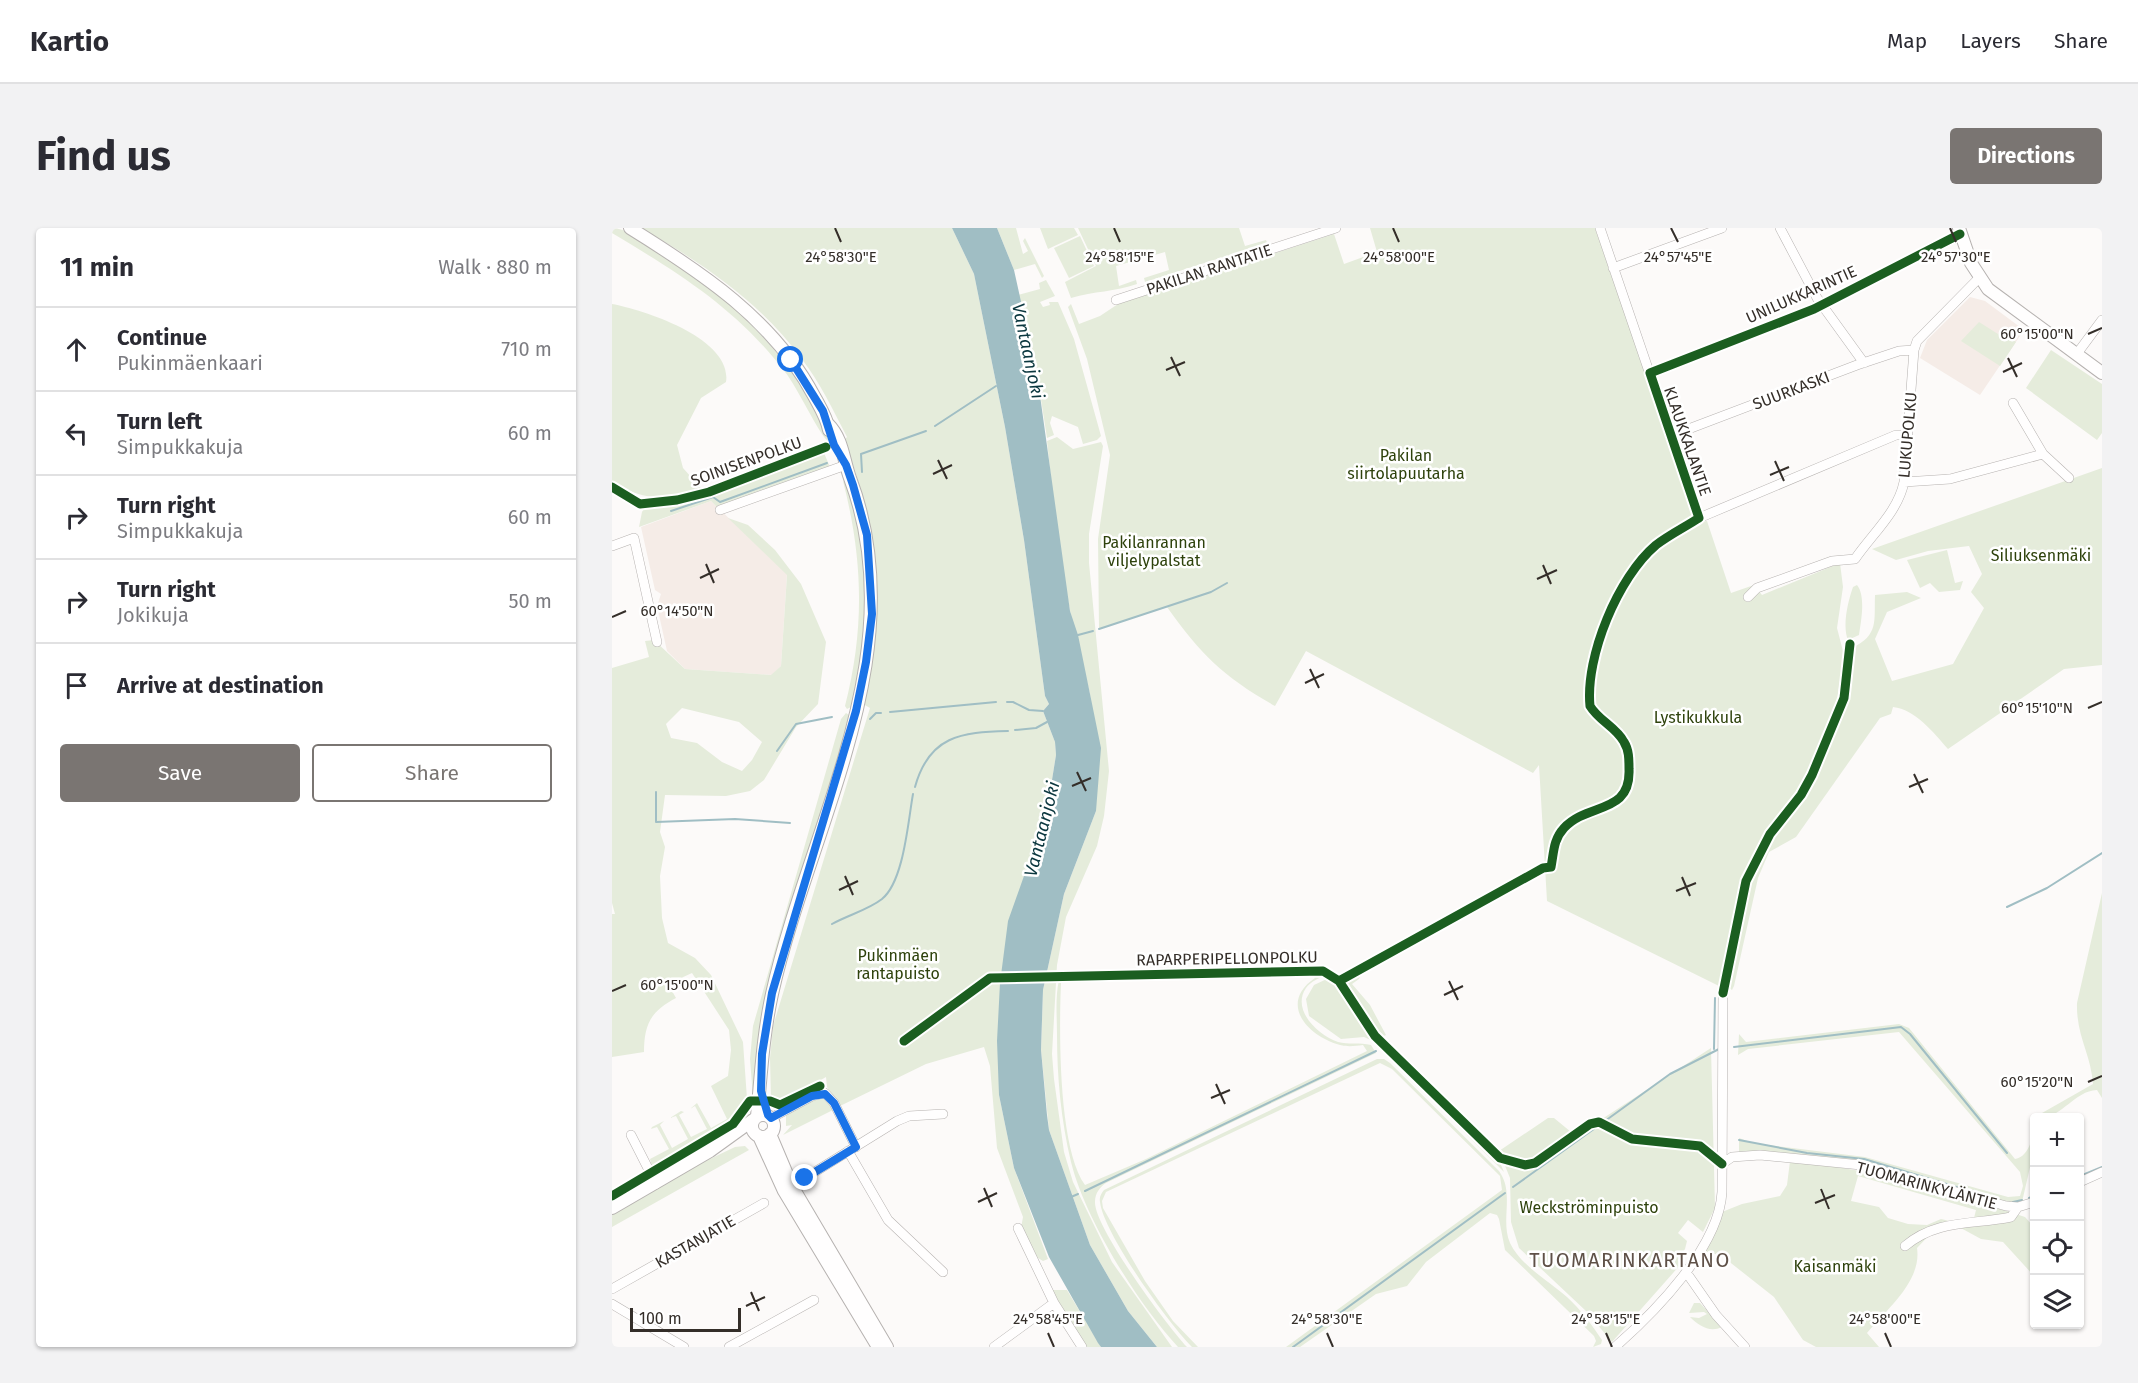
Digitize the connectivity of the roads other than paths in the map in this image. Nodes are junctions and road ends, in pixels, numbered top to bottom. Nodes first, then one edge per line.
1 (630, 228) edge
2 (1336, 228) edge
3 (1600, 228) edge
4 (1722, 228) edge
5 (1780, 228) edge
6 (1960, 231) edge
7 (1613, 268) junction
8 (1979, 278) junction
9 (1116, 300) dead end
10 (1821, 305) junction
11 (2102, 320) edge
12 (1914, 350) junction
13 (2076, 355) junction
14 (1864, 363) junction
15 (2102, 373) edge
16 (1650, 374) junction
17 (2013, 403) dead end
18 (1907, 435) junction
19 (1670, 436) junction
20 (2043, 454) junction
21 (846, 465) junction
22 (2069, 478) dead end
23 (1904, 482) junction
24 (720, 510) dead end
25 (612, 546) edge
26 (1748, 597) dead end
27 (657, 642) dead end
28 (1723, 993) dead end
29 (943, 1114) dead end
30 (762, 1117) junction
31 (631, 1135) dead end
32 (762, 1135) junction
33 (852, 1149) junction
34 (710, 1151) junction
35 (1722, 1164) junction
36 (2102, 1172) edge
37 (805, 1178) dead end
38 (2084, 1180) edge
39 (656, 1184) junction
40 (764, 1203) dead end
41 (2030, 1203) edge
42 (2018, 1207) junction
43 (612, 1208) edge
44 (1018, 1228) dead end
45 (1905, 1246) dead end
46 (943, 1272) dead end
47 (1686, 1272) junction
48 (612, 1289) edge
49 (814, 1300) dead end
50 (1054, 1303) junction
51 (612, 1304) edge
52 (684, 1347) edge
53 (729, 1347) edge
54 (878, 1347) edge
55 (887, 1347) edge
56 (994, 1347) edge
57 (1082, 1347) edge
58 (1615, 1347) edge
59 (1745, 1347) edge

1 - 21 main road
2 - 9 street, PAKILAN RANTATIE
3 - 7 street, KLAUKKALANTIE
4 - 7 street
5 - 10 street
6 - 8 main road
6 - 10 street, UNILUKKARINTIE
7 - 16 street, KLAUKKALANTIE
8 - 12 street
8 - 13 main road
10 - 14 street
10 - 16 street, UNILUKKARINTIE
11 - 13 street
12 - 14 street, SUURKASKI
12 - 18 street, LUKUPOLKU
13 - 15 main road
14 - 19 street, SUURKASKI
16 - 19 street, KLAUKKALANTIE
17 - 20 street
18 - 19 street, KLAUKKALANTIE
18 - 23 street, LUKUPOLKU
20 - 22 street
20 - 23 street
21 - 24 street
21 - 30 main road
23 - 26 street, LUKUPOLKU
25 - 27 street
28 - 35 street
29 - 33 street
30 - 32 main road
30 - 32 main road
30 - 33 street
30 - 34 main road
31 - 39 street
32 - 34 main road
32 - 54 main road
32 - 55 main road
33 - 37 street
33 - 46 street
34 - 39 main road
35 - 42 street, TUOMARINKYLÄNTIE
35 - 47 street
36 - 38 street
39 - 43 main road
40 - 48 street, KASTANJATIE
41 - 42 street, TUOMARINKYLÄNTIE
42 - 45 street
44 - 50 street
47 - 58 street
47 - 59 street
49 - 53 street
50 - 56 street
50 - 57 street
51 - 52 street

